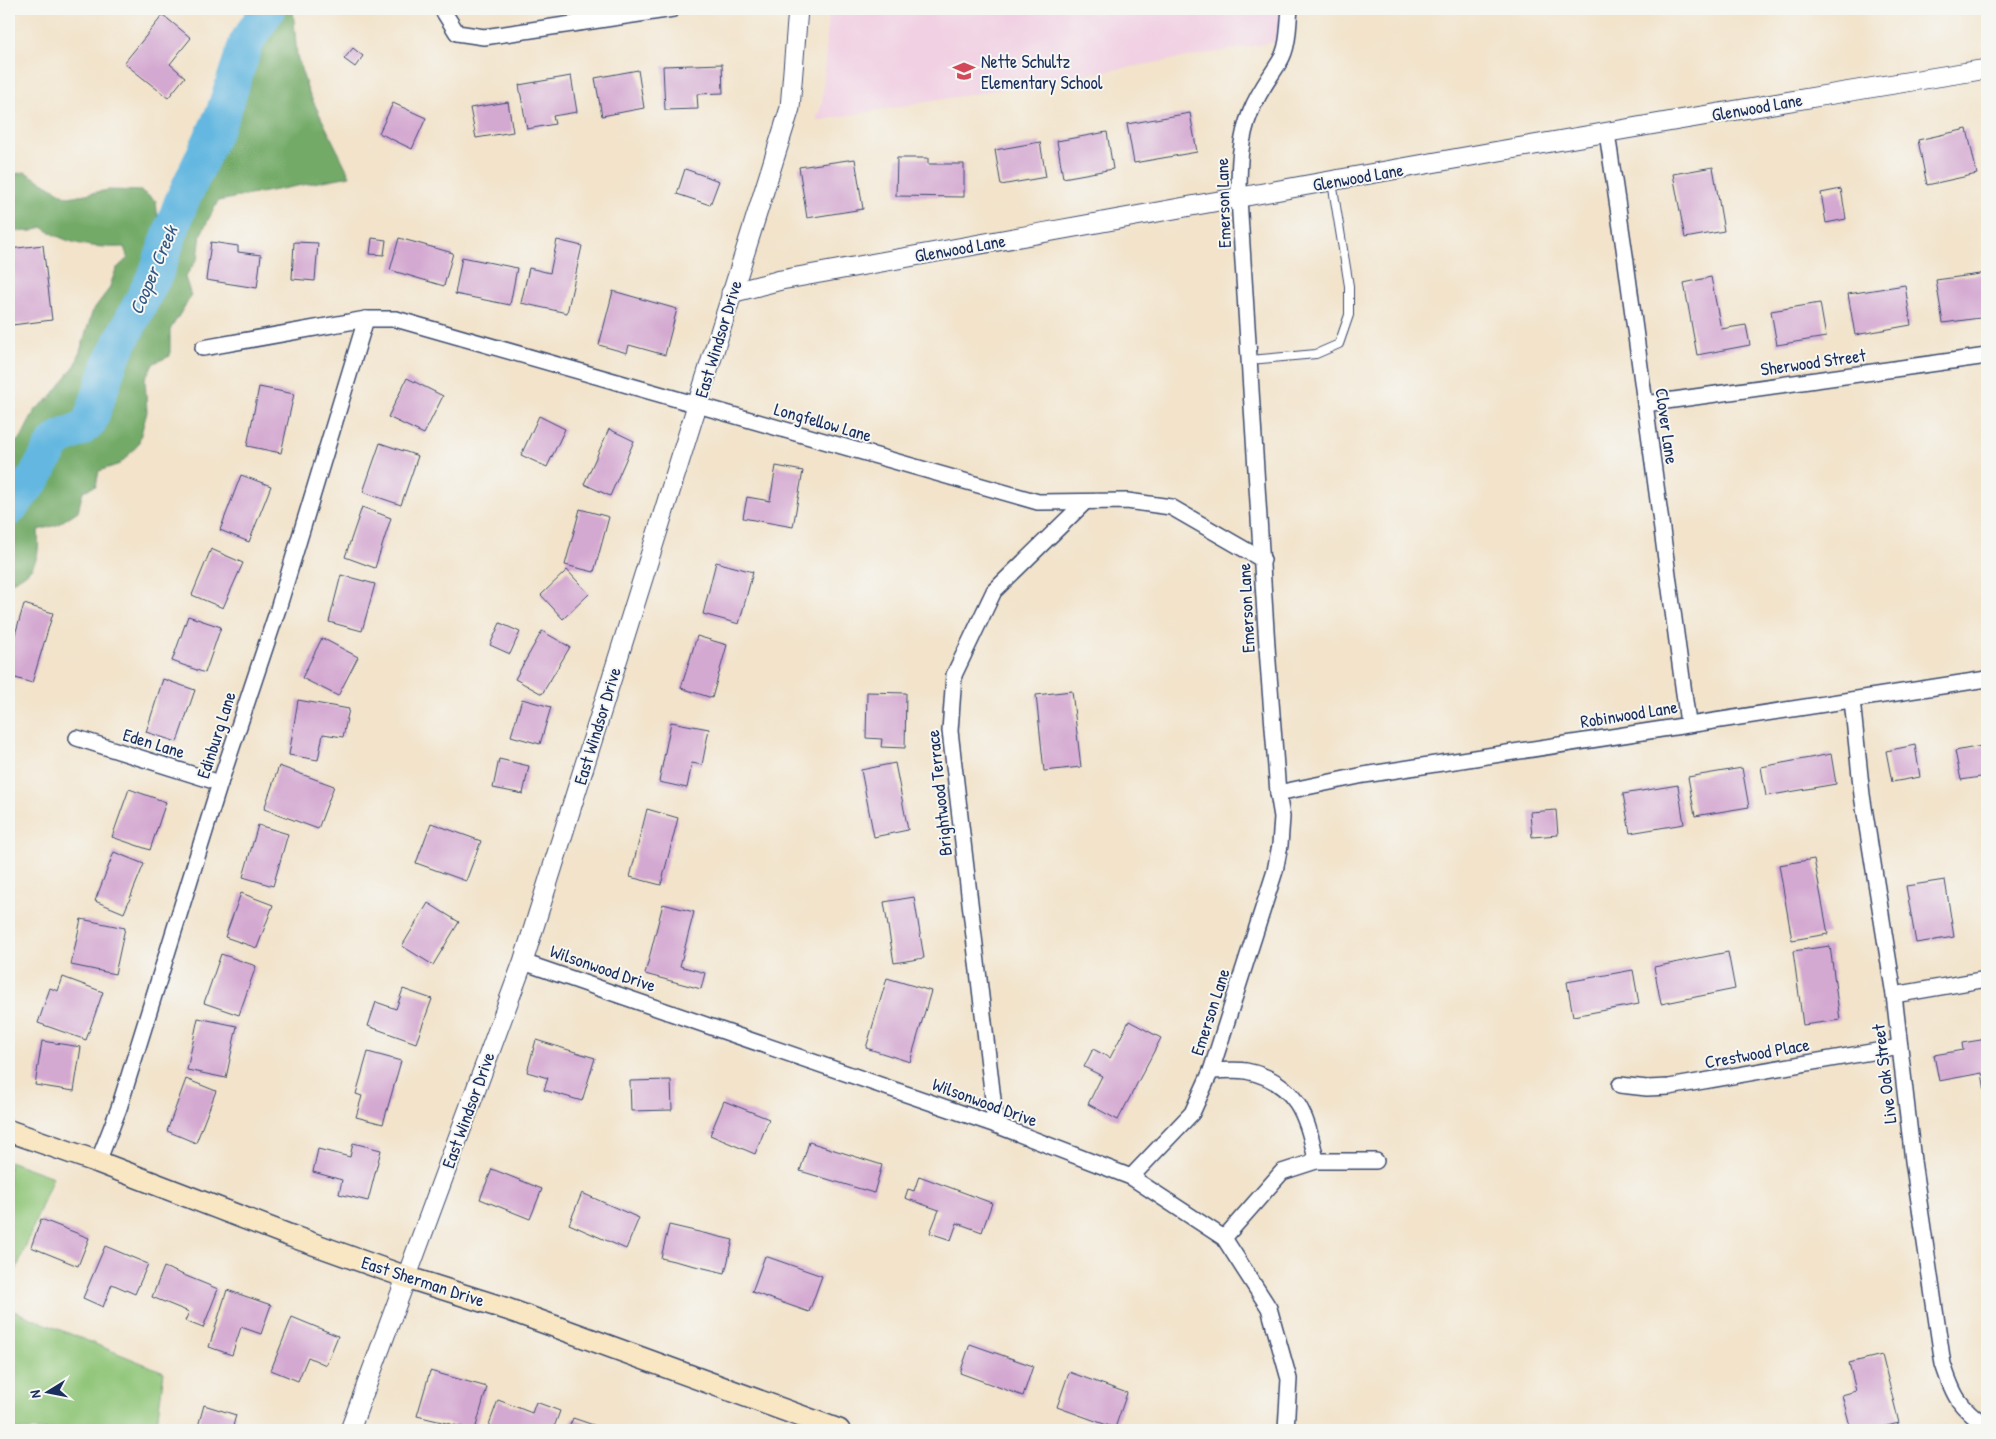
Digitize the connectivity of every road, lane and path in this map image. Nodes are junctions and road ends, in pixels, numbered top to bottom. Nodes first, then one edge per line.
1 (442, 9) edge
2 (673, 9) edge
3 (798, 9) edge
4 (1290, 9) edge
5 (1987, 69) edge
6 (1607, 133) junction
7 (1332, 182) junction
8 (1239, 198) junction
9 (731, 293) junction
10 (366, 319) junction
11 (203, 348) dead end
12 (1987, 356) edge
13 (1250, 360) junction
14 (1645, 404) junction
15 (698, 406) junction
16 (1085, 502) junction
17 (1263, 560) junction
18 (1987, 679) edge
19 (1852, 700) junction
20 (1688, 723) junction
21 (77, 738) dead end
22 (220, 783) junction
23 (1278, 793) junction
24 (524, 962) junction
25 (1987, 979) edge
26 (1894, 995) junction
27 (1900, 1046) junction
28 (1211, 1071) junction
29 (1620, 1085) dead end
30 (996, 1126) junction
31 (9, 1131) edge
32 (1316, 1161) junction
33 (1376, 1161) dead end
34 (98, 1162) junction
35 (1131, 1177) junction
36 (1224, 1238) junction
37 (406, 1277) junction
38 (1987, 1427) edge
39 (350, 1430) edge
40 (839, 1430) edge
41 (1286, 1430) edge

1 - 2 street
3 - 9 street, East Windsor Drive
4 - 8 street, Emerson Lane
5 - 6 street, Glenwood Lane
6 - 7 street, Glenwood Lane
6 - 14 street, Clover Lane
7 - 8 street, Glenwood Lane
7 - 13 lane
8 - 9 street, Glenwood Lane
8 - 13 street, Emerson Lane
9 - 15 street, East Windsor Drive
10 - 11 street, Longfellow Lane
10 - 15 street, Longfellow Lane
10 - 22 street, Edinburg Lane
12 - 14 street, Sherwood Street
13 - 17 street, Emerson Lane
14 - 20 street, Clover Lane
15 - 16 street, Longfellow Lane
15 - 24 street, East Windsor Drive
16 - 17 street, Longfellow Lane
16 - 30 street, Brightwood Terrace
17 - 23 street, Emerson Lane
18 - 19 street, Robinwood Lane
19 - 20 street, Robinwood Lane
19 - 26 street, Live Oak Street
20 - 23 street, Robinwood Lane
21 - 22 street, Eden Lane
22 - 34 street, Edinburg Lane
23 - 28 street, Emerson Lane
24 - 30 street, Wilsonwood Drive
24 - 37 street, East Windsor Drive
25 - 26 street
26 - 27 street, Live Oak Street
27 - 29 street, Crestwood Place
27 - 38 street, Live Oak Street
28 - 32 street
28 - 35 street, Emerson Lane
30 - 35 street, Wilsonwood Drive
31 - 34 main road, East Sherman Drive
32 - 33 street
32 - 36 street
34 - 37 main road, East Sherman Drive
35 - 36 street, Wilsonwood Drive
36 - 41 street, Wilsonwood Drive
37 - 39 street, East Windsor Drive
37 - 40 main road, East Sherman Drive

